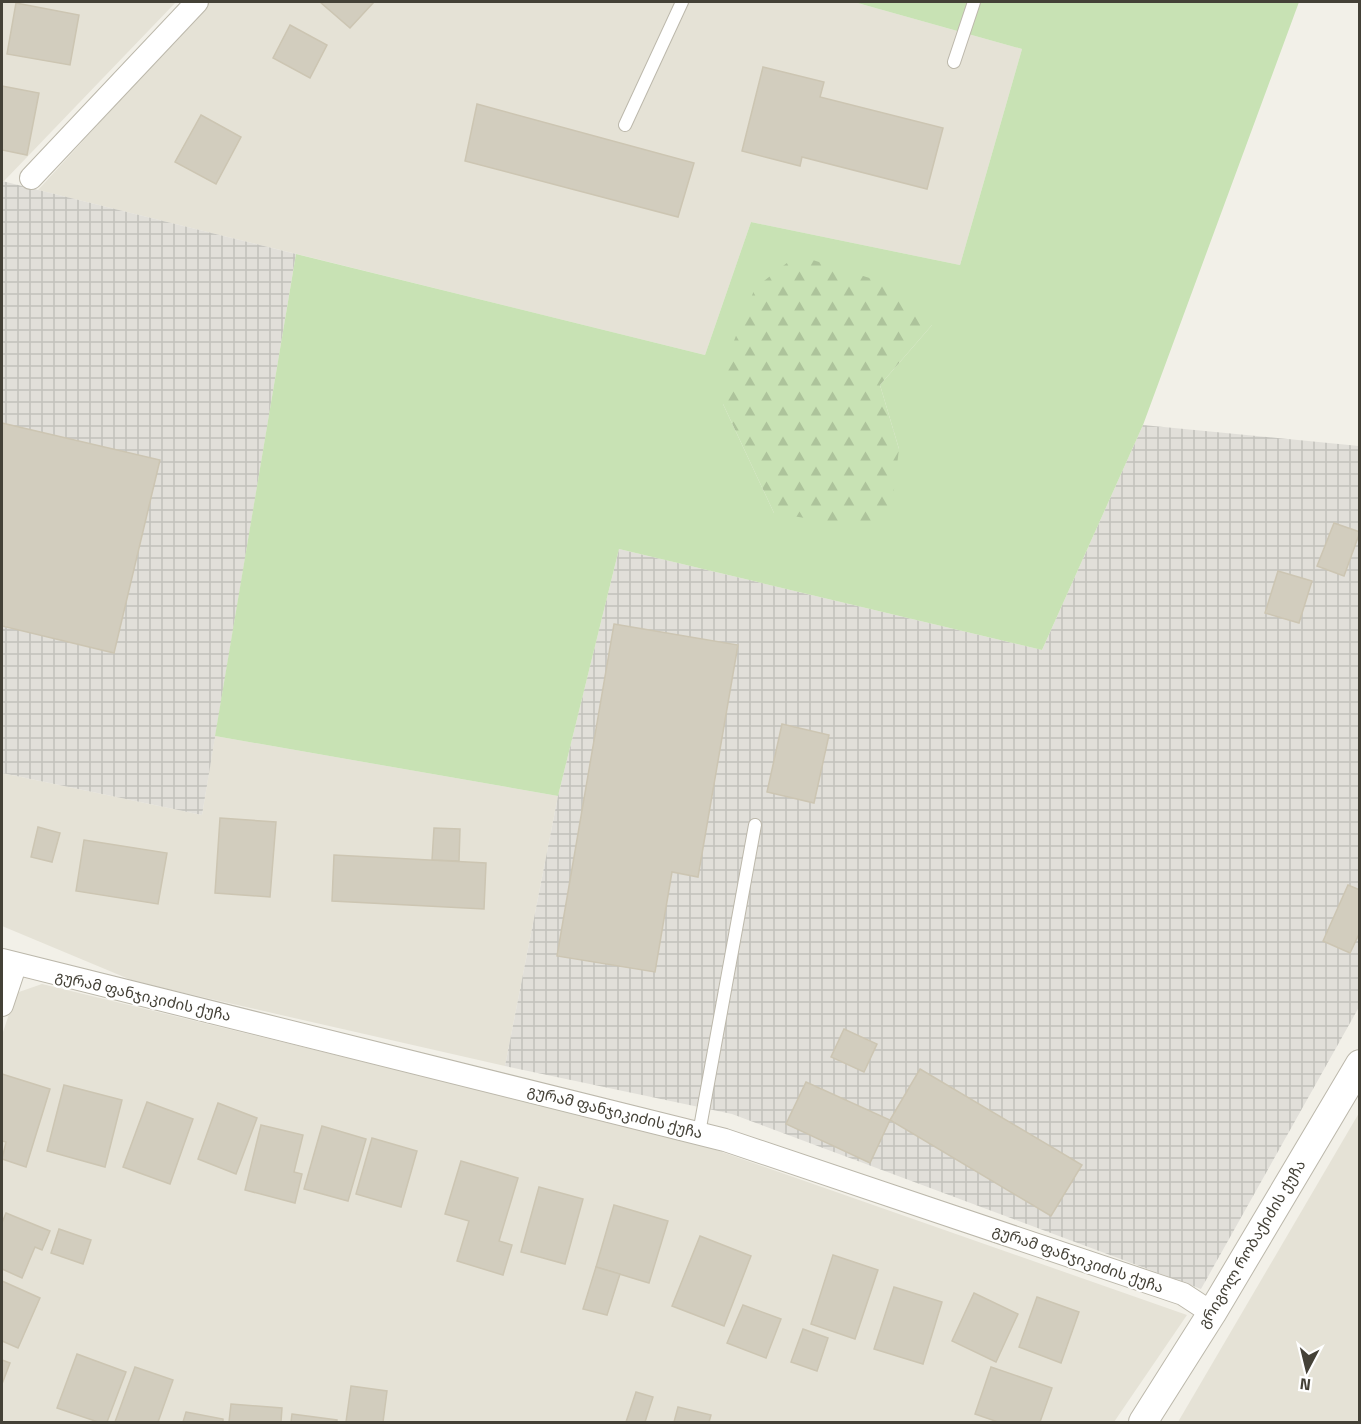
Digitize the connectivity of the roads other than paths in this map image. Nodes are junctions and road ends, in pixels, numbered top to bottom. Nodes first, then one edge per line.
1 (197, 2) edge
2 (682, 2) edge
3 (974, 2) edge
4 (954, 62) dead end
5 (625, 125) dead end
6 (31, 178) dead end
7 (755, 825) dead end
8 (8, 963) edge
9 (2, 1005) edge
10 (1359, 1064) edge
11 (699, 1133) junction
12 (1212, 1313) junction
13 (1143, 1422) edge

1 - 6 street
2 - 5 lane
3 - 4 lane
7 - 11 lane
8 - 9 street
8 - 11 street, გურამ ფანჯიკიძის ქუჩა
10 - 12 street, გრიგოლ რობაქიძის ქუჩა
11 - 12 street, გურამ ფანჯიკიძის ქუჩა
12 - 13 street, გრიგოლ რობაქიძის ქუჩა

